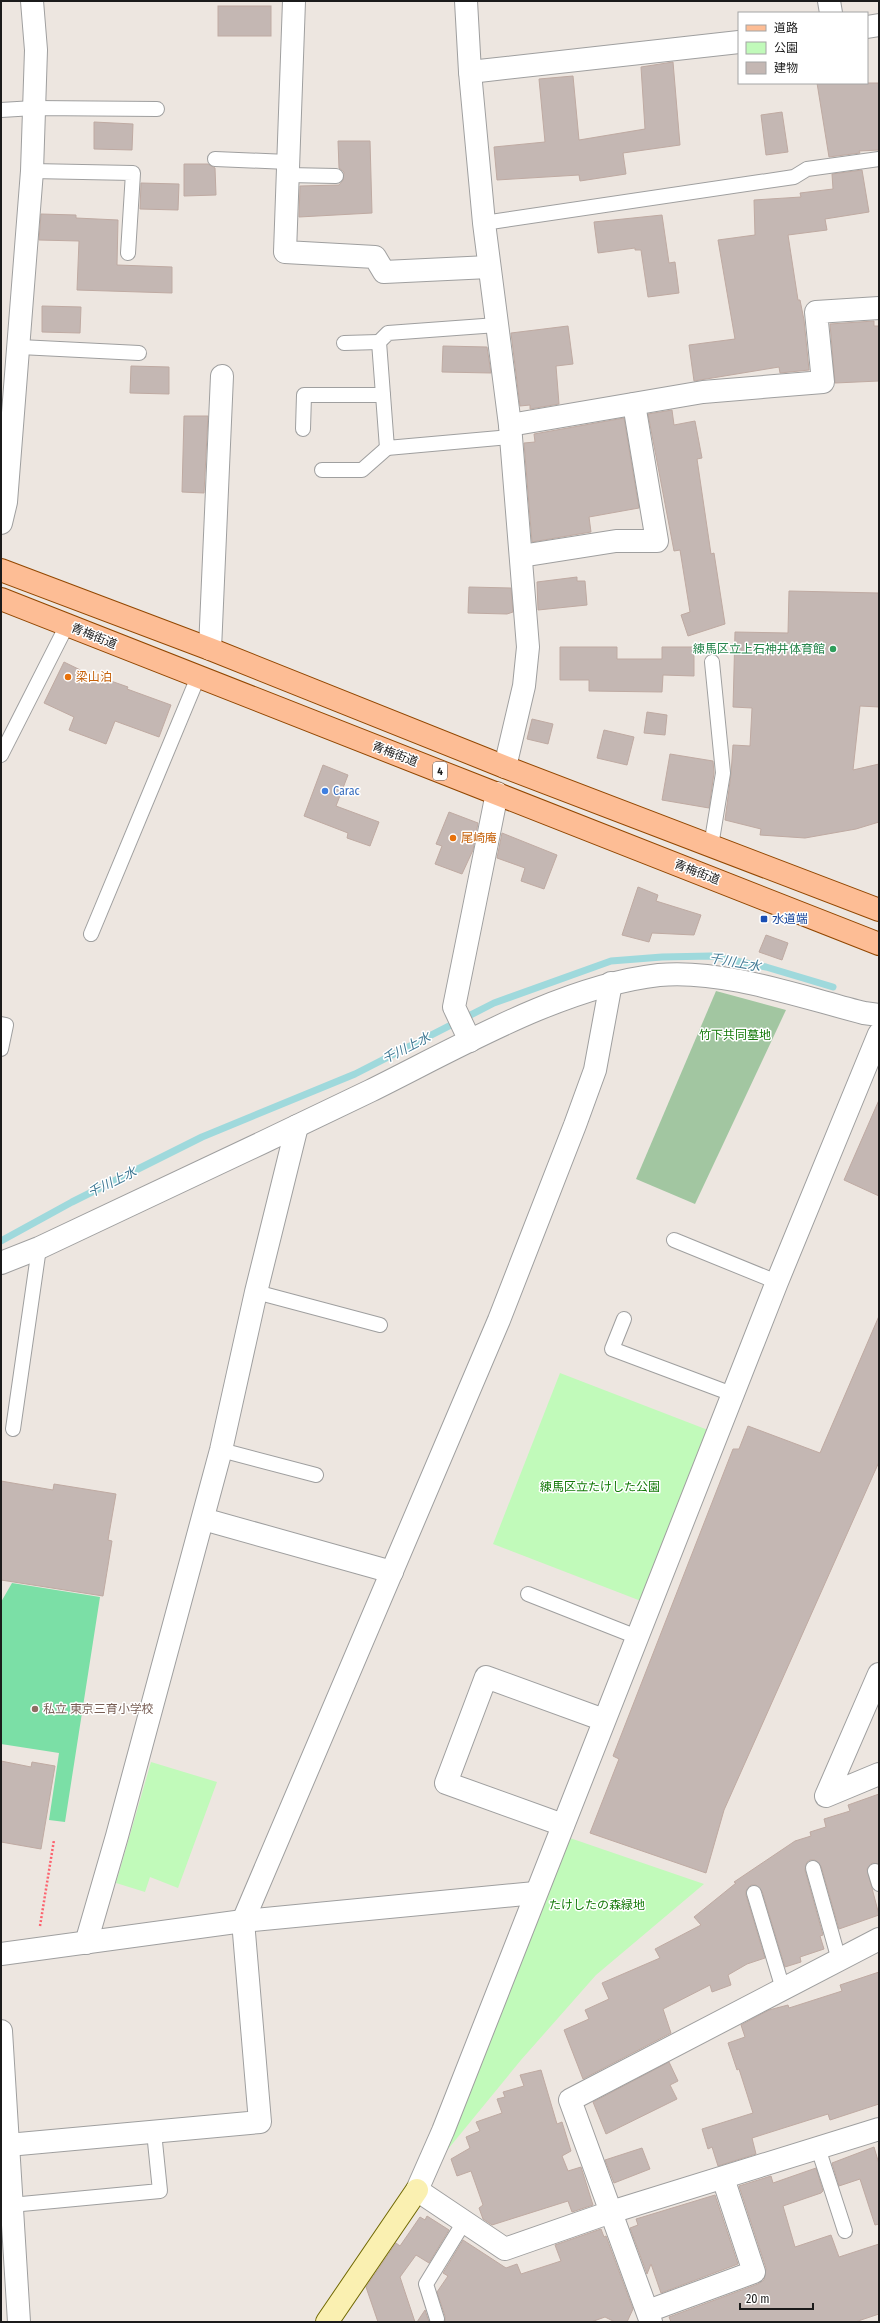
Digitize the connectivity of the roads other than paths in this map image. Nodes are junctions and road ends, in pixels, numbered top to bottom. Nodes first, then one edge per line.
1 (32, 1) edge
2 (294, 1) edge
3 (466, 1) edge
4 (829, 1) edge
5 (831, 12) edge
6 (879, 26) edge
7 (868, 27) edge
8 (738, 42) edge
9 (470, 72) junction
10 (34, 108) junction
11 (157, 109) dead end
12 (1, 110) edge
13 (215, 159) dead end
14 (879, 159) edge
15 (288, 169) junction
16 (32, 171) junction
17 (336, 176) dead end
18 (484, 223) junction
19 (128, 253) dead end
20 (489, 267) junction
21 (879, 308) edge
22 (497, 325) junction
23 (379, 342) junction
24 (344, 343) dead end
25 (20, 347) junction
26 (139, 353) dead end
27 (222, 376) dead end
28 (383, 395) junction
29 (634, 404) junction
30 (303, 429) dead end
31 (511, 431) junction
32 (387, 448) junction
33 (322, 470) dead end
34 (1, 523) edge
35 (521, 556) junction
36 (1, 570) edge
37 (1, 599) edge
38 (67, 625) junction
39 (210, 649) junction
40 (712, 662) dead end
41 (198, 677) junction
42 (1, 755) edge
43 (505, 767) junction
44 (497, 793) junction
45 (711, 846) junction
46 (879, 910) edge
47 (91, 934) dead end
48 (879, 944) edge
49 (611, 983) junction
50 (879, 1015) edge
51 (1, 1024) edge
52 (879, 1034) edge
53 (468, 1037) junction
54 (1, 1048) edge
55 (297, 1126) junction
56 (674, 1240) dead end
57 (39, 1248) junction
58 (1, 1263) edge
59 (777, 1282) junction
60 (256, 1292) junction
61 (624, 1318) dead end
62 (380, 1325) dead end
63 (732, 1394) junction
64 (13, 1429) dead end
65 (221, 1450) junction
66 (316, 1475) dead end
67 (203, 1519) junction
68 (392, 1572) junction
69 (528, 1594) dead end
70 (637, 1637) junction
71 (879, 1674) edge
72 (604, 1720) junction
73 (879, 1774) edge
74 (563, 1825) junction
75 (813, 1868) dead end
76 (535, 1893) junction
77 (754, 1893) dead end
78 (242, 1922) junction
79 (879, 1939) edge
80 (86, 1943) junction
81 (1, 1954) edge
82 (839, 1960) junction
83 (783, 1989) junction
84 (1, 2031) edge
85 (879, 2129) edge
86 (154, 2132) junction
87 (8, 2145) junction
88 (818, 2148) junction
89 (723, 2178) junction
90 (417, 2190) junction
91 (11, 2205) junction
92 (611, 2212) junction
93 (464, 2222) junction
94 (845, 2231) dead end
95 (649, 2317) edge
96 (437, 2319) dead end
97 (329, 2321) edge
98 (19, 2322) edge

1 - 10 street
2 - 15 street
3 - 9 street
4 - 5 street
6 - 7 street
8 - 9 street
9 - 18 street
10 - 11 lane
10 - 12 lane
10 - 16 street
13 - 15 lane
14 - 18 lane
15 - 17 lane
15 - 20 street
16 - 19 lane
16 - 25 street
18 - 20 street
20 - 22 street
21 - 29 street
22 - 23 lane
22 - 31 street
23 - 24 lane
23 - 28 lane
25 - 26 lane
25 - 34 street
27 - 39 street
28 - 30 lane
28 - 32 lane
29 - 31 street
29 - 35 street
31 - 32 lane
31 - 35 street
32 - 33 lane
35 - 43 street
36 - 39 main road, 4
37 - 38 main road, 青梅街道 / 4
38 - 41 main road, 青梅街道 / 4
38 - 42 lane
39 - 43 main road, 4
40 - 45 lane
41 - 44 main road, 青梅街道 / 4
41 - 47 lane
43 - 45 main road, 4
44 - 48 main road, 青梅街道 / 4
44 - 53 street
45 - 46 main road, 4
49 - 50 street
49 - 53 street
49 - 68 street
51 - 54 lane
52 - 59 street
53 - 55 street
55 - 57 street
55 - 60 street
56 - 59 lane
57 - 58 street
57 - 64 lane
59 - 63 street
60 - 62 lane
60 - 65 street
61 - 63 lane
63 - 70 street
65 - 66 lane
65 - 67 street
67 - 68 street
67 - 80 street
68 - 78 street
69 - 70 lane
70 - 72 street
71 - 73 street
72 - 74 street
72 - 74 street
74 - 76 street
75 - 82 lane
76 - 78 street
76 - 90 street
77 - 83 lane
78 - 80 street
78 - 86 street
79 - 82 street
80 - 81 street
82 - 83 street
83 - 92 street
84 - 87 street
85 - 88 street
86 - 87 street
86 - 91 lane
87 - 91 street
88 - 89 street
88 - 94 lane
89 - 92 street
89 - 95 street
90 - 93 street
90 - 97 street
91 - 98 street
92 - 93 street
92 - 95 street
93 - 96 lane

